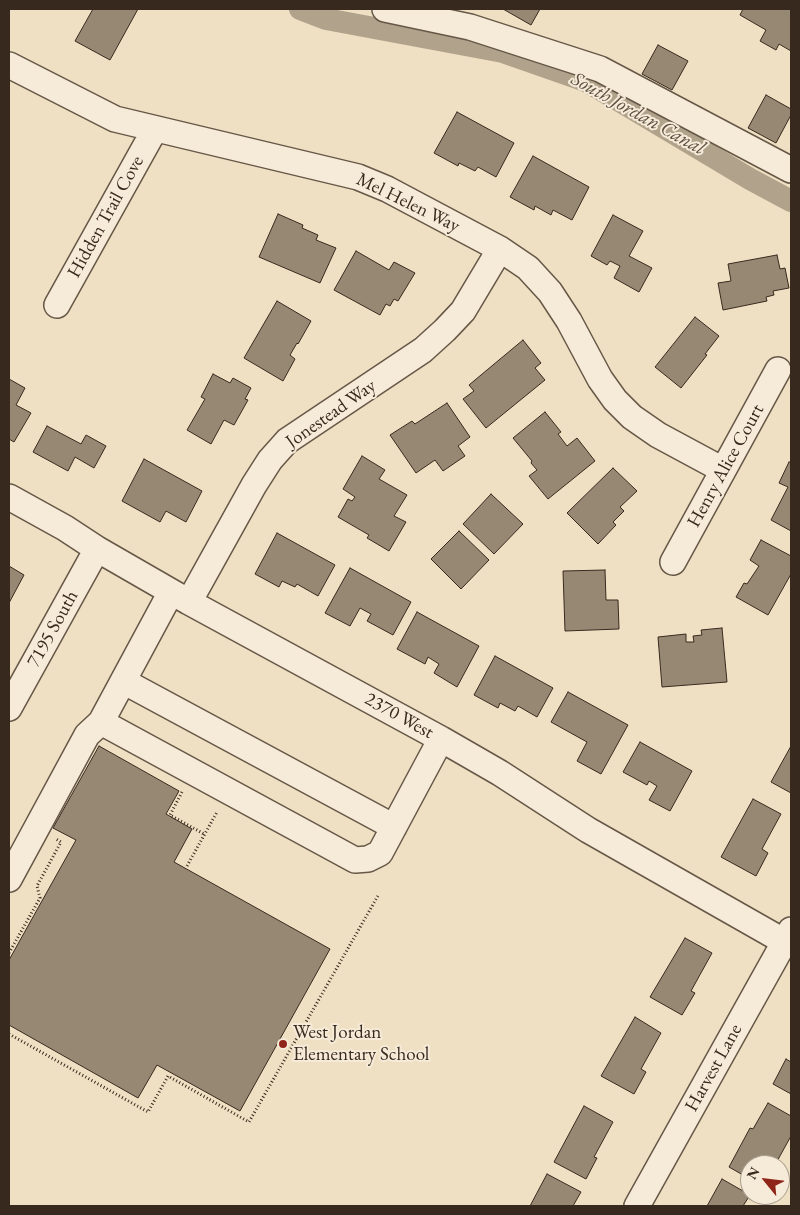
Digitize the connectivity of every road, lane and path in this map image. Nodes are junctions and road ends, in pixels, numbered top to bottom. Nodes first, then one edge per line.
1 (384, 9) edge
2 (9, 65) edge
3 (155, 129) junction
4 (791, 170) edge
5 (500, 249) junction
6 (57, 305) dead end
7 (778, 370) dead end
8 (724, 470) junction
9 (9, 497) edge
10 (97, 549) junction
11 (673, 562) dead end
12 (180, 597) junction
13 (123, 681) junction
14 (9, 708) edge
15 (101, 722) junction
16 (441, 739) junction
17 (185, 787) dead end
18 (220, 806) dead end
19 (394, 828) junction
20 (204, 834) junction
21 (187, 866) dead end
22 (9, 879) edge
23 (379, 894) dead end
24 (788, 936) edge
25 (9, 1034) edge
26 (637, 1206) edge

1 - 4 street
2 - 3 street, Mel Helen Way
3 - 5 street, Mel Helen Way
3 - 6 street, Hidden Trail Cove
5 - 8 street, Mel Helen Way
5 - 12 street, Jonestead Way
7 - 8 street, Henry Alice Court
8 - 11 street, Henry Alice Court
9 - 10 street, 2370 West
10 - 12 street, 2370 West
10 - 14 street, 7195 South
12 - 13 street, Jonestead Way
12 - 16 street, 2370 West
13 - 15 street, Jonestead Way
13 - 19 street
15 - 19 street
15 - 22 street, Jonestead Way
16 - 19 street
16 - 24 street, 2370 West
17 - 20 path
18 - 20 path
20 - 21 path
23 - 25 path
24 - 26 street, Harvest Lane

